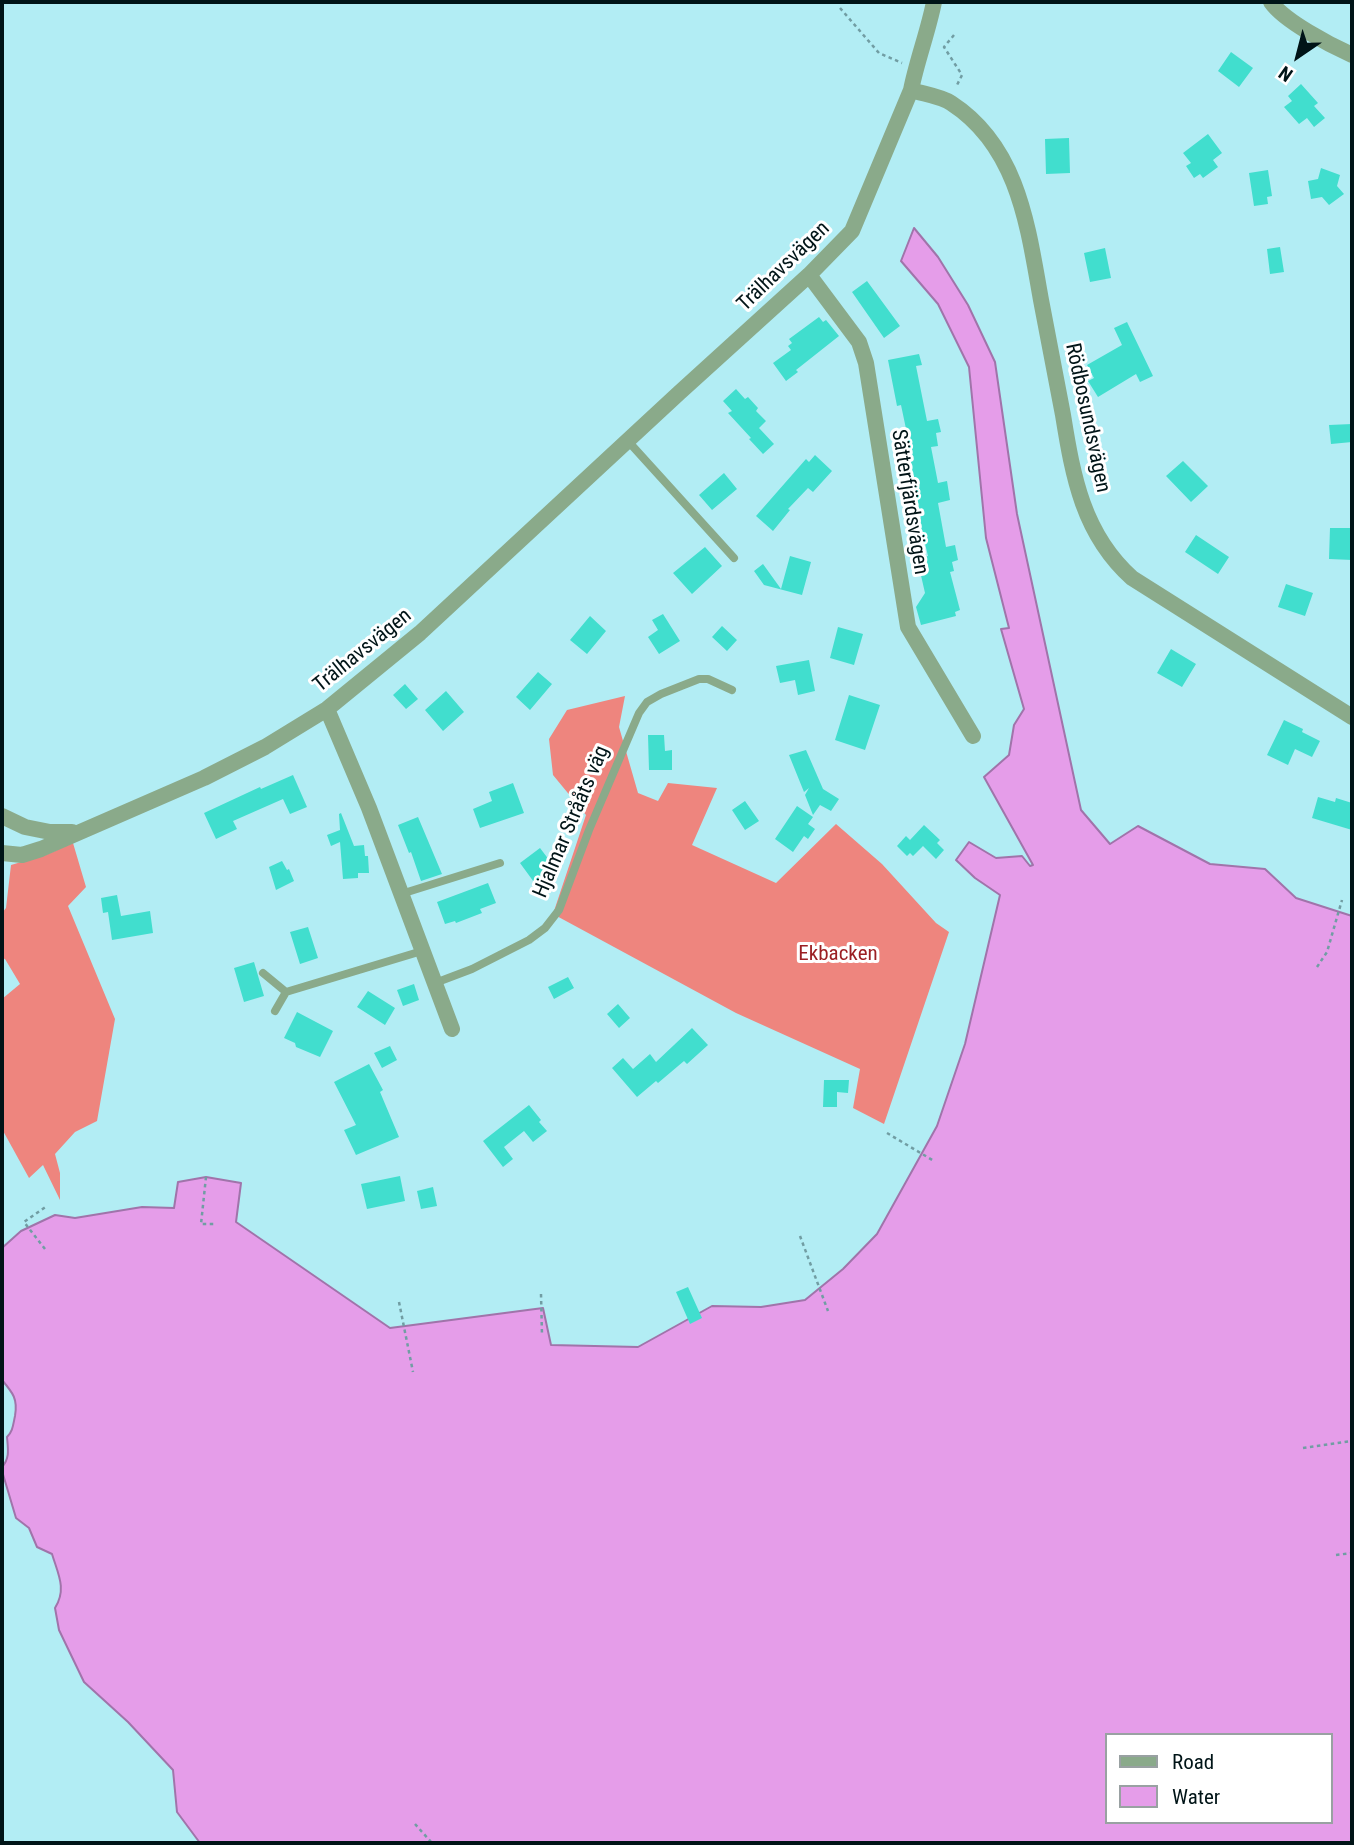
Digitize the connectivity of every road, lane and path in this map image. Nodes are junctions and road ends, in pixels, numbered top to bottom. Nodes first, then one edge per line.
1 (934, 2) edge
2 (1271, 2) edge
3 (840, 8) dead end
4 (954, 35) dead end
5 (1352, 55) edge
6 (915, 69) junction
7 (911, 90) junction
8 (949, 102) junction
9 (809, 275) junction
10 (627, 440) junction
11 (734, 558) dead end
12 (732, 690) dead end
13 (327, 709) junction
14 (1352, 717) edge
15 (973, 736) dead end
16 (2, 816) edge
17 (82, 831) junction
18 (2, 853) edge
19 (500, 863) dead end
20 (401, 894) junction
21 (1342, 900) dead end
22 (422, 951) junction
23 (1317, 967) dead end
24 (263, 973) dead end
25 (435, 983) junction
26 (286, 992) junction
27 (275, 1011) dead end
28 (453, 1029) dead end
29 (887, 1133) dead end
30 (934, 1161) dead end
31 (206, 1177) dead end
32 (47, 1206) dead end
33 (214, 1224) dead end
34 (800, 1236) dead end
35 (44, 1249) dead end
36 (541, 1294) dead end
37 (399, 1302) dead end
38 (828, 1311) dead end
39 (542, 1335) dead end
40 (414, 1372) dead end
41 (1352, 1441) edge
42 (1303, 1448) dead end
43 (1352, 1553) edge
44 (1336, 1555) dead end
45 (415, 1824) dead end
46 (432, 1843) edge

1 - 6 street, Trälhavsvägen
2 - 5 street
3 - 6 path
4 - 8 path
6 - 7 street, Trälhavsvägen
7 - 8 street, Rödbosundsvägen
7 - 9 street, Trälhavsvägen
8 - 14 street, Rödbosundsvägen
9 - 10 street, Trälhavsvägen
9 - 15 street, Sätterfjärdsvägen
10 - 11 lane
10 - 13 street, Trälhavsvägen
12 - 25 lane, Hjalmar Strååts väg
13 - 17 street, Trälhavsvägen
13 - 20 street
16 - 17 street, Trälhavsvägen
17 - 18 street, Trälhavsvägen
19 - 20 lane
20 - 22 street
21 - 23 path
22 - 25 street
22 - 26 lane
24 - 26 lane
25 - 28 street
26 - 27 lane
29 - 30 path
31 - 33 path
32 - 35 path
34 - 38 path
36 - 39 path
37 - 40 path
41 - 42 path
43 - 44 path
45 - 46 path

